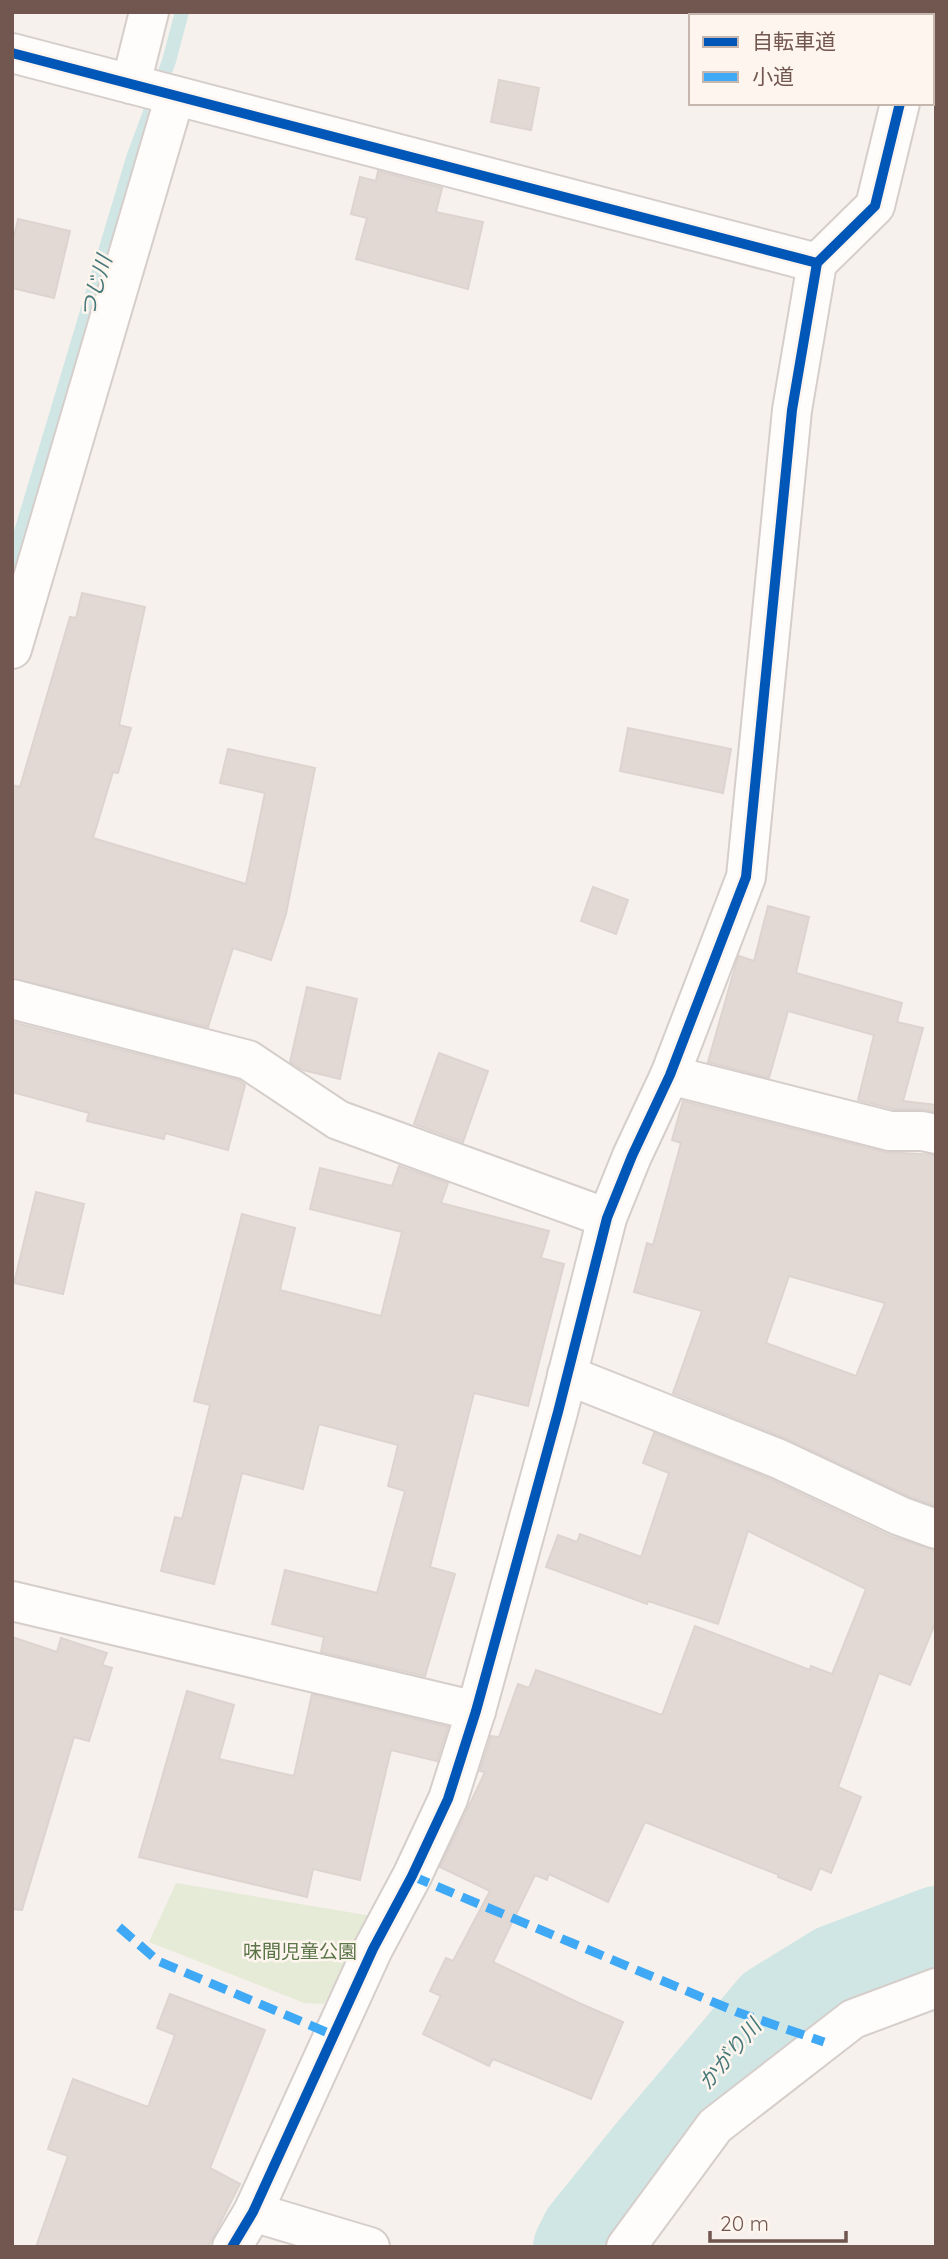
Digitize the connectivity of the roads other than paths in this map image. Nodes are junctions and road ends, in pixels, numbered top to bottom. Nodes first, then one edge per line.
1 (149, 12) edge
2 (12, 52) edge
3 (131, 84) junction
4 (175, 96) junction
5 (900, 105) edge
6 (817, 263) junction
7 (12, 649) edge
8 (12, 999) edge
9 (670, 1075) junction
10 (936, 1134) edge
11 (607, 1218) junction
12 (568, 1375) junction
13 (936, 1529) edge
14 (12, 1601) edge
15 (476, 1711) junction
16 (936, 1988) edge
17 (253, 2212) junction
18 (232, 2247) edge
19 (370, 2247) edge
20 (626, 2247) edge

1 - 3 street
2 - 3 street
3 - 4 street
4 - 6 street
4 - 7 street
5 - 6 street
6 - 9 street
8 - 11 street
9 - 10 street
9 - 11 street
11 - 12 street
12 - 13 street
12 - 15 street
14 - 15 street
15 - 17 street
16 - 20 street
17 - 18 street
17 - 19 street

